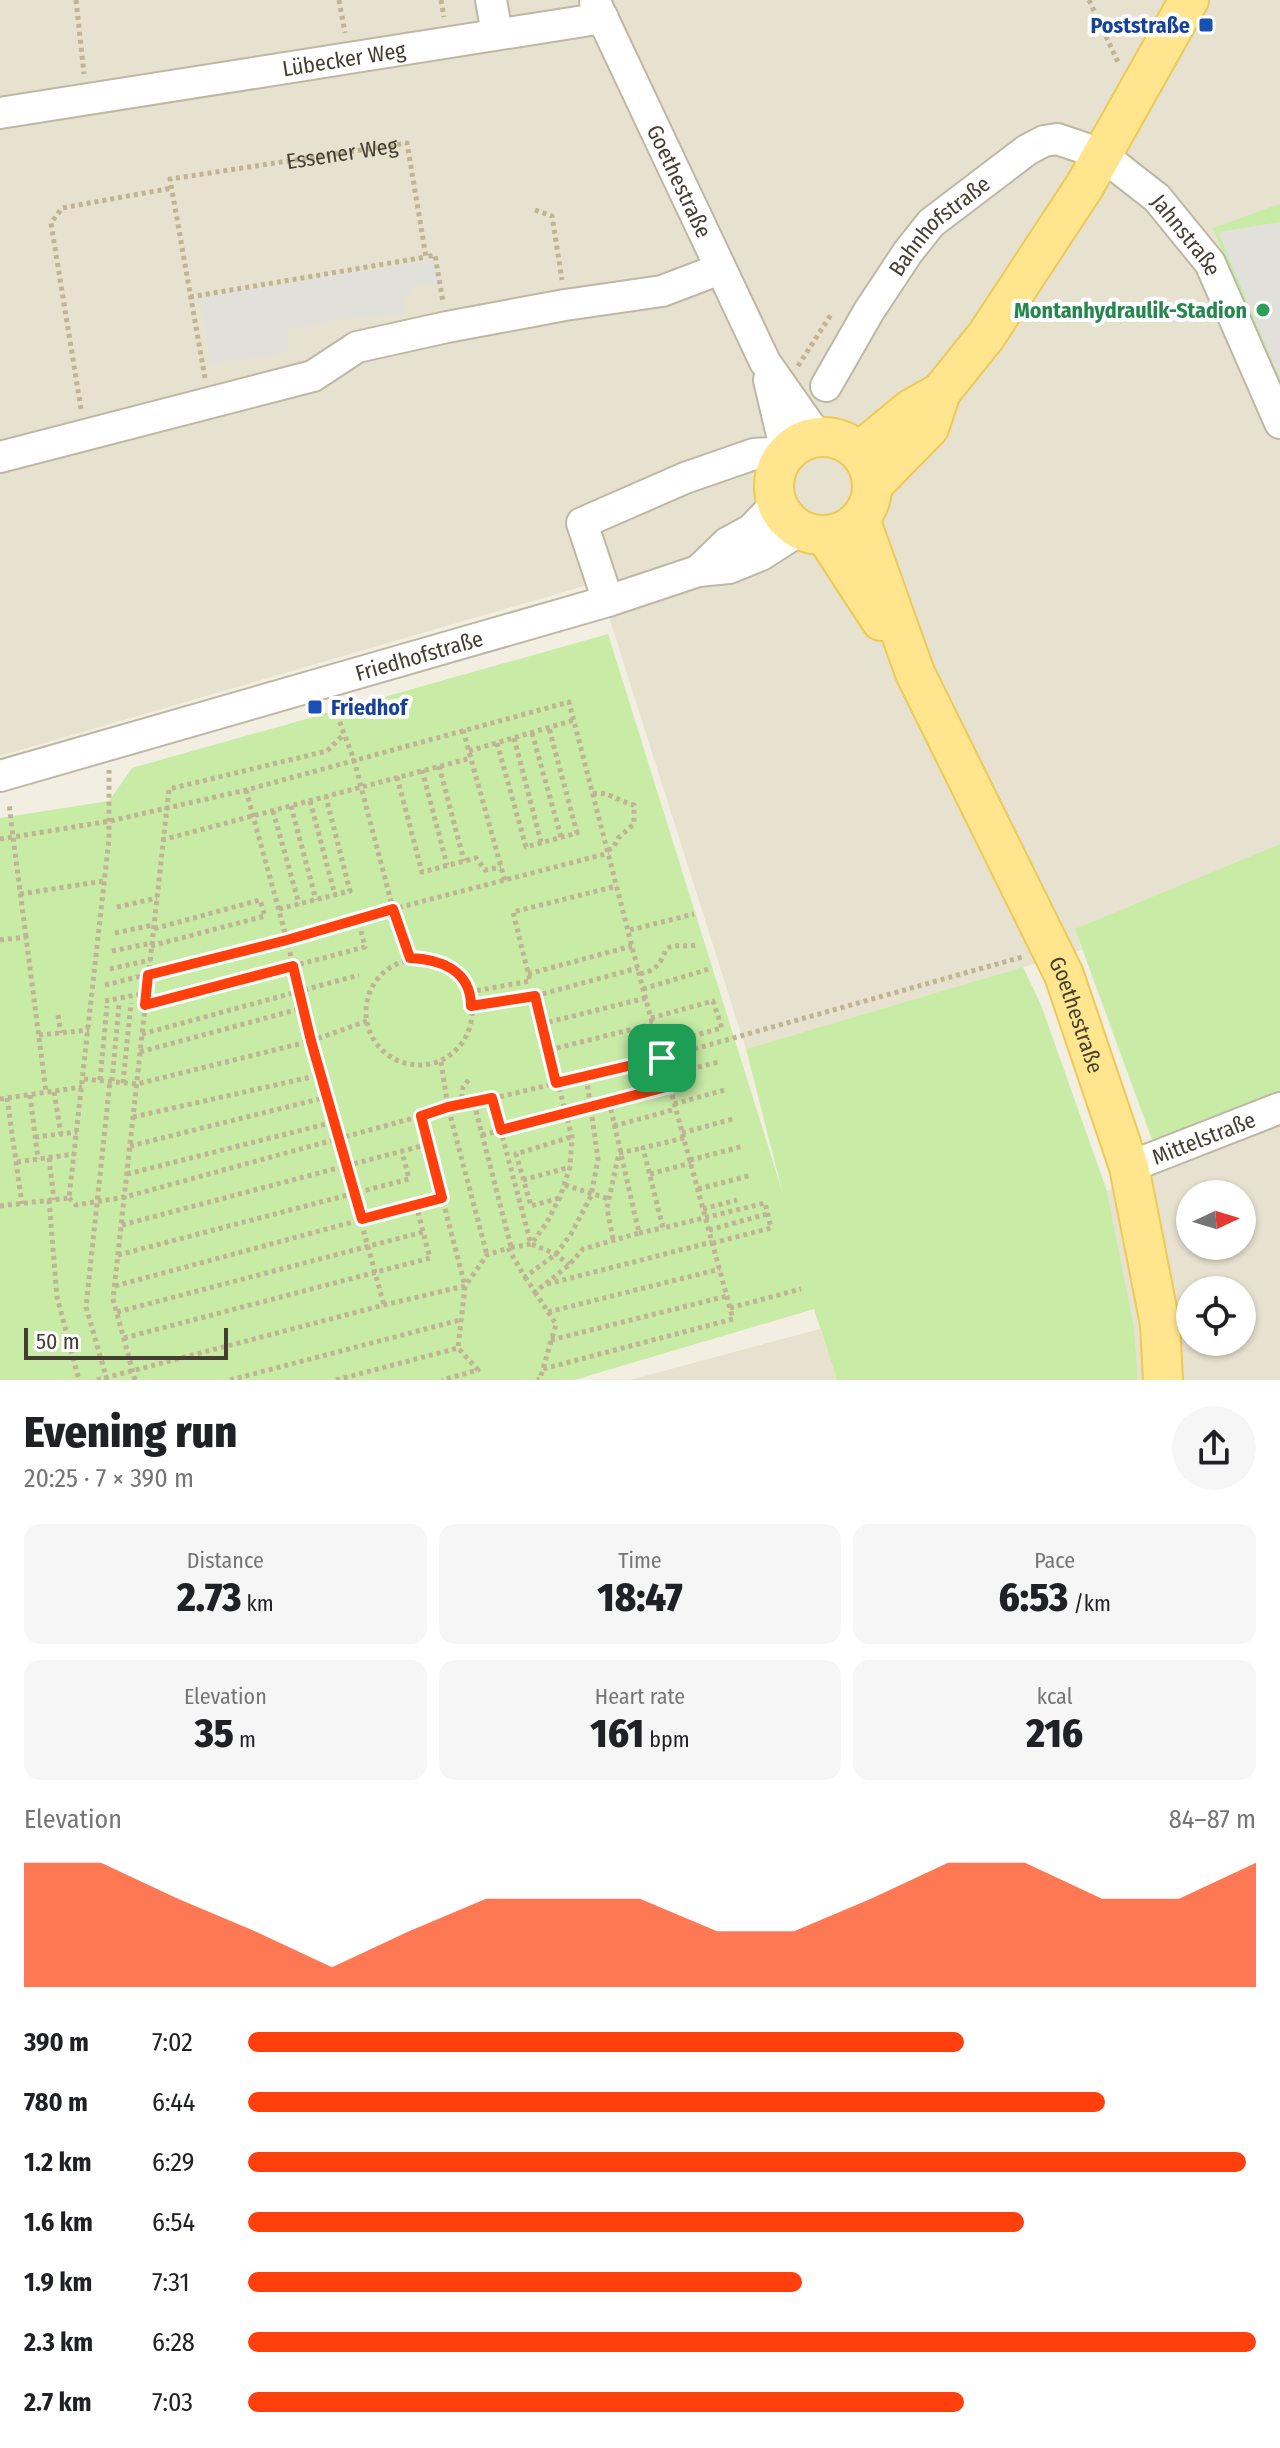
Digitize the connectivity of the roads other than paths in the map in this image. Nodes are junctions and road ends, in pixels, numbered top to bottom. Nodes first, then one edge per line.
1 (491, 0) edge
2 (1189, 0) edge
3 (598, 9) edge
4 (497, 34) junction
5 (0, 113) edge
6 (1102, 155) junction
7 (720, 269) junction
8 (826, 386) dead end
9 (1280, 423) edge
10 (802, 444) junction
11 (0, 457) edge
12 (864, 486) junction
13 (800, 523) junction
14 (608, 601) junction
15 (915, 673) junction
16 (0, 776) edge
17 (1280, 1108) edge
18 (1129, 1167) junction
19 (1163, 1380) edge

1 - 4 street
2 - 6 main road
3 - 4 street, Lübecker Weg
3 - 7 street, Goethestraße
4 - 5 street, Lübecker Weg
6 - 8 street, Bahnhofstraße
6 - 9 street, Jahnstraße
6 - 12 main road
7 - 10 street, Goethestraße
7 - 11 street
10 - 12 main road
10 - 13 main road
10 - 14 street
12 - 13 main road
12 - 15 main road, Goethestraße
13 - 14 street, Friedhofstraße
13 - 15 main road, Goethestraße
14 - 16 street, Friedhofstraße
15 - 18 main road, Goethestraße
17 - 18 street, Mittelstraße
18 - 19 main road, Goethestraße

